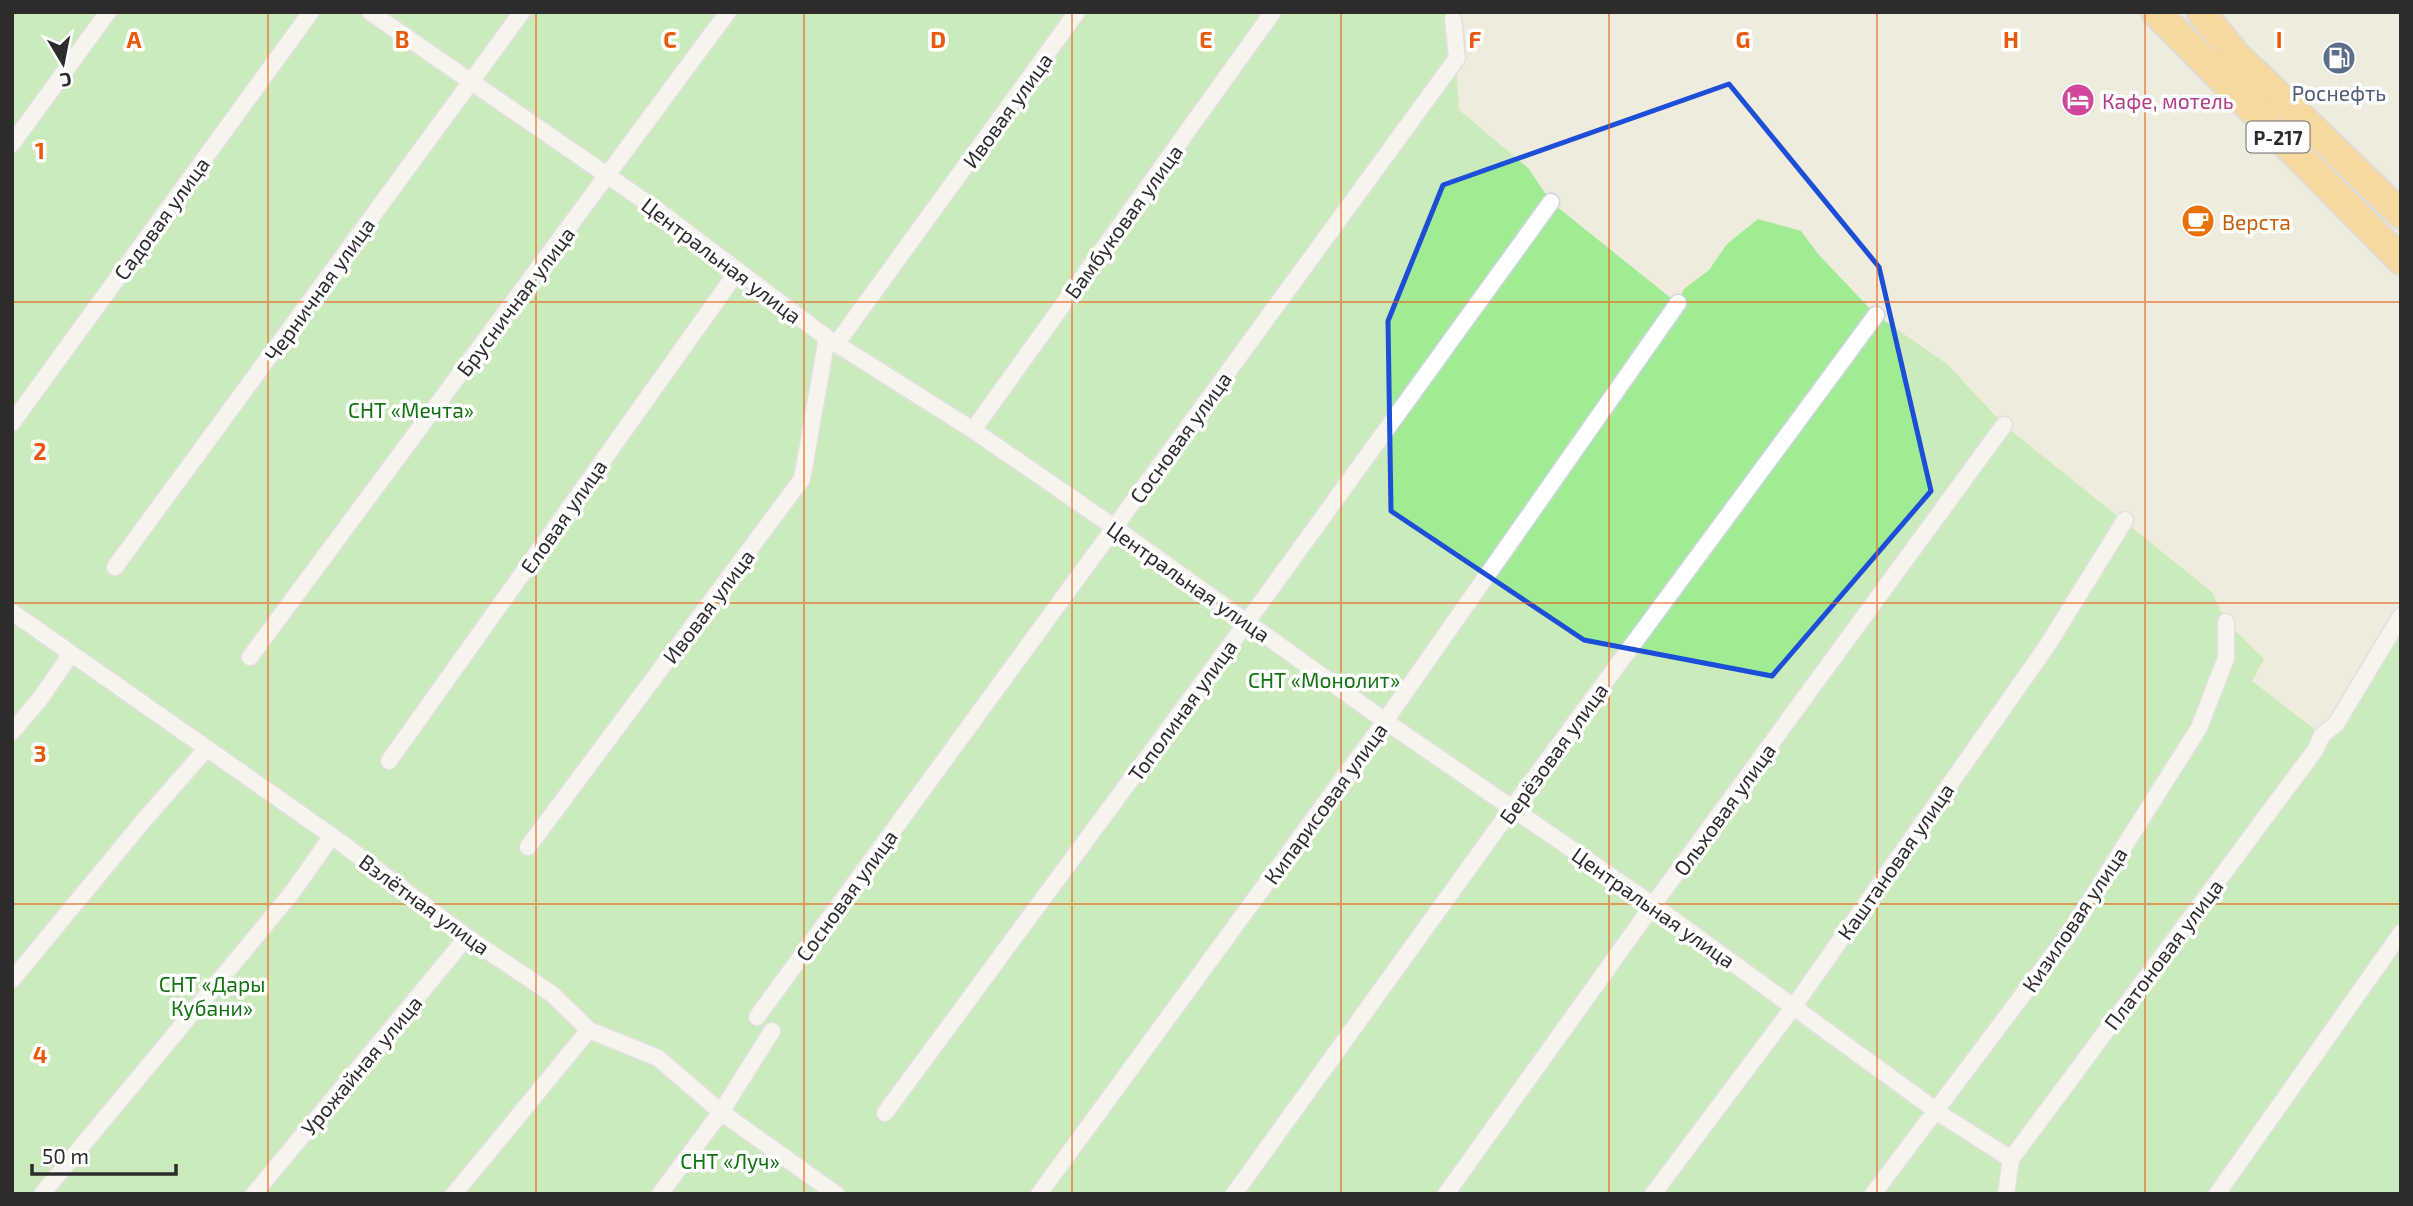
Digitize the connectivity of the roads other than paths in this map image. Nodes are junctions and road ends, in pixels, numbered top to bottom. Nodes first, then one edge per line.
1 (108, 12) edge
2 (311, 12) edge
3 (370, 12) edge
4 (522, 12) edge
5 (727, 12) edge
6 (1077, 12) edge
7 (1273, 12) edge
8 (2156, 12) edge
9 (2201, 12) edge
10 (1453, 19) dead end
11 (471, 81) junction
12 (12, 144) edge
13 (607, 176) junction
14 (1551, 202) dead end
15 (2401, 214) edge
16 (2401, 260) edge
17 (737, 272) junction
18 (1678, 303) dead end
19 (1876, 315) dead end
20 (832, 340) junction
21 (12, 423) edge
22 (2004, 425) dead end
23 (974, 430) junction
24 (2125, 520) dead end
25 (1114, 527) junction
26 (115, 567) dead end
27 (12, 612) edge
28 (2401, 616) edge
29 (1247, 622) junction
30 (2226, 622) dead end
31 (71, 654) junction
32 (250, 657) dead end
33 (1385, 721) junction
34 (12, 732) edge
35 (207, 748) junction
36 (389, 761) dead end
37 (1512, 808) junction
38 (332, 836) junction
39 (528, 848) dead end
40 (1653, 905) junction
41 (2401, 933) edge
42 (467, 937) junction
43 (12, 980) edge
44 (1794, 1006) junction
45 (757, 1017) dead end
46 (589, 1030) junction
47 (772, 1031) dead end
48 (1936, 1110) junction
49 (721, 1112) junction
50 (885, 1113) dead end
51 (2011, 1159) junction
52 (2005, 1193) edge
53 (42, 1194) edge
54 (254, 1194) edge
55 (454, 1194) edge
56 (660, 1194) edge
57 (835, 1194) edge
58 (1039, 1194) edge
59 (1234, 1194) edge
60 (1446, 1194) edge
61 (1653, 1194) edge
62 (1873, 1194) edge
63 (2217, 1194) edge

1 - 12 street
2 - 21 street, Садовая улица
3 - 11 street, Центральная улица
4 - 11 street, Черничная улица
5 - 13 street, Брусничная улица
6 - 20 street, Ивовая улица
7 - 23 street, Бамбуковая улица
8 - 16 highway, Р-217
9 - 15 highway, Р-217
10 - 25 street, Сосновая улица
11 - 13 street, Центральная улица
11 - 26 street, Черничная улица
13 - 17 street, Центральная улица
13 - 32 street, Брусничная улица
14 - 29 street, Тополиная улица
17 - 20 street, Центральная улица
17 - 36 street, Еловая улица
18 - 33 street, Кипарисовая улица
19 - 37 street, Берёзовая улица
20 - 23 street, Центральная улица
20 - 39 street, Ивовая улица
22 - 40 street, Ольховая улица
23 - 25 street, Центральная улица
24 - 44 street, Каштановая улица
25 - 29 street, Центральная улица
25 - 45 street, Сосновая улица
27 - 31 street, Взлётная улица
28 - 51 street, Платоновая улица
29 - 33 street, Центральная улица
29 - 50 street, Тополиная улица
30 - 48 street, Кизиловая улица
31 - 34 street
31 - 35 street, Взлётная улица
33 - 37 street, Центральная улица
33 - 58 street, Кипарисовая улица
35 - 38 street, Взлётная улица
35 - 43 street
37 - 40 street, Центральная улица
37 - 59 street, Берёзовая улица
38 - 42 street, Взлётная улица
38 - 53 street
40 - 44 street, Центральная улица
40 - 60 street, Ольховая улица
41 - 63 street
42 - 46 street, Взлётная улица
42 - 54 street, Урожайная улица
44 - 48 street, Центральная улица
44 - 61 street, Каштановая улица
46 - 49 street, Взлётная улица
46 - 55 street
47 - 49 street
48 - 51 street, Центральная улица
48 - 62 street, Кизиловая улица
49 - 56 street
49 - 57 street, Взлётная улица
51 - 52 street

